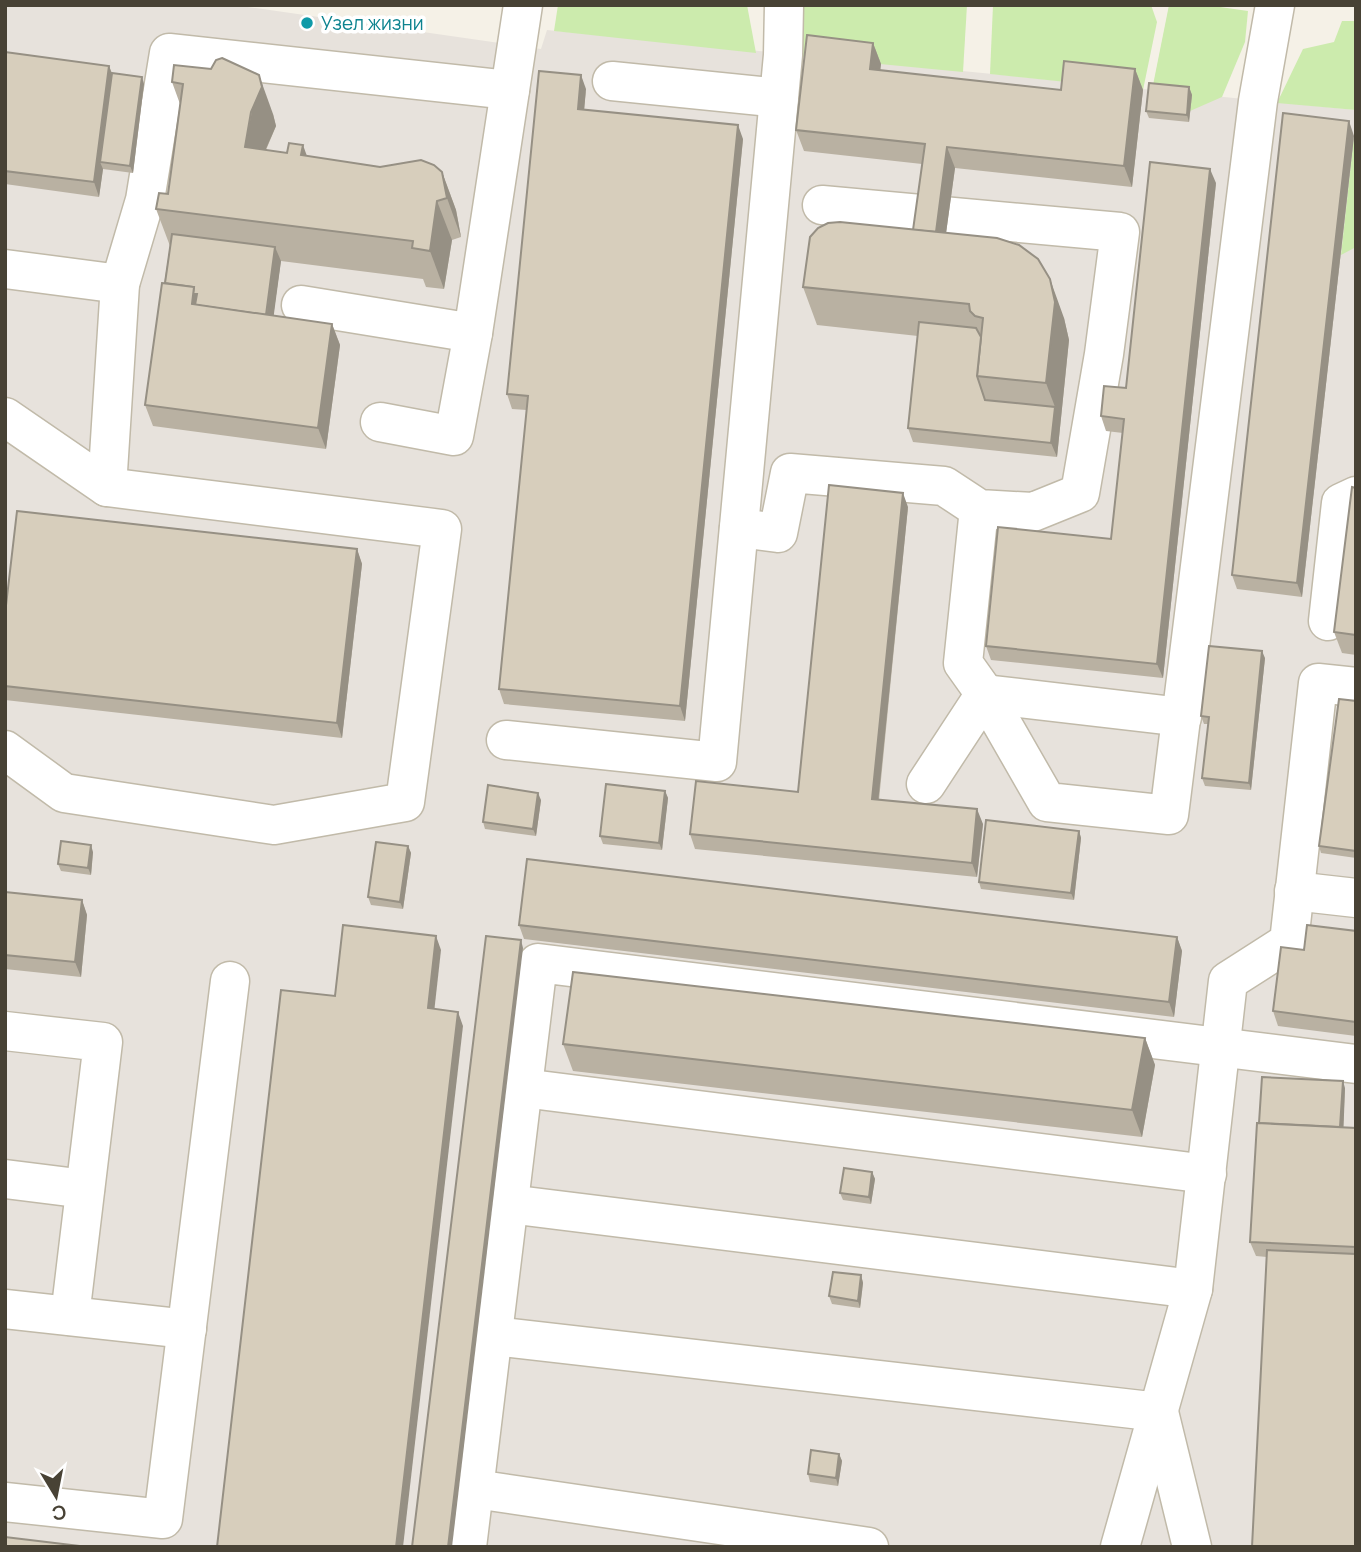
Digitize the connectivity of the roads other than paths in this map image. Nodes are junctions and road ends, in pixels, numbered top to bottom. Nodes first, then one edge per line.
1 (523, 5) edge
2 (784, 5) edge
3 (1275, 5) edge
4 (612, 81) dead end
5 (510, 90) junction
6 (779, 98) junction
7 (822, 205) dead end
8 (5, 269) edge
9 (120, 284) junction
10 (301, 305) dead end
11 (473, 333) junction
12 (5, 417) edge
13 (380, 422) dead end
14 (107, 487) junction
15 (1356, 496) edge
16 (979, 509) junction
17 (739, 528) junction
18 (1328, 621) dead end
19 (1356, 687) edge
20 (985, 694) junction
21 (1182, 717) junction
22 (506, 740) dead end
23 (5, 750) edge
24 (926, 785) dead end
25 (1294, 891) junction
26 (1356, 898) edge
27 (230, 982) dead end
28 (5, 1031) edge
29 (1222, 1048) junction
30 (1356, 1064) edge
31 (523, 1088) junction
32 (1207, 1174) junction
33 (5, 1179) edge
34 (86, 1189) junction
35 (509, 1204) junction
36 (1193, 1289) junction
37 (5, 1308) edge
38 (70, 1316) junction
39 (187, 1329) junction
40 (494, 1336) junction
41 (1159, 1412) junction
42 (475, 1489) junction
43 (5, 1503) edge
44 (467, 1547) edge
45 (869, 1547) edge
46 (1120, 1547) edge
47 (1192, 1547) edge

1 - 5 lane
2 - 6 lane
3 - 21 lane
4 - 6 lane
5 - 9 lane
5 - 11 lane
6 - 17 lane
7 - 16 lane
8 - 9 lane
9 - 14 lane
10 - 11 lane
11 - 13 lane
12 - 14 lane
14 - 23 lane
15 - 18 lane
16 - 17 lane
16 - 20 lane
17 - 22 lane
19 - 25 lane
20 - 21 lane
20 - 21 lane
20 - 24 lane
25 - 26 lane
25 - 29 lane
27 - 39 lane
28 - 34 lane
29 - 30 lane
29 - 31 lane
29 - 32 lane
31 - 32 lane
31 - 35 lane
32 - 36 lane
33 - 34 lane
34 - 38 lane
35 - 36 lane
35 - 40 lane
36 - 41 lane
37 - 38 lane
38 - 39 lane
39 - 43 lane
40 - 41 lane
40 - 42 lane
41 - 46 lane
41 - 47 lane
42 - 44 lane
42 - 45 lane

